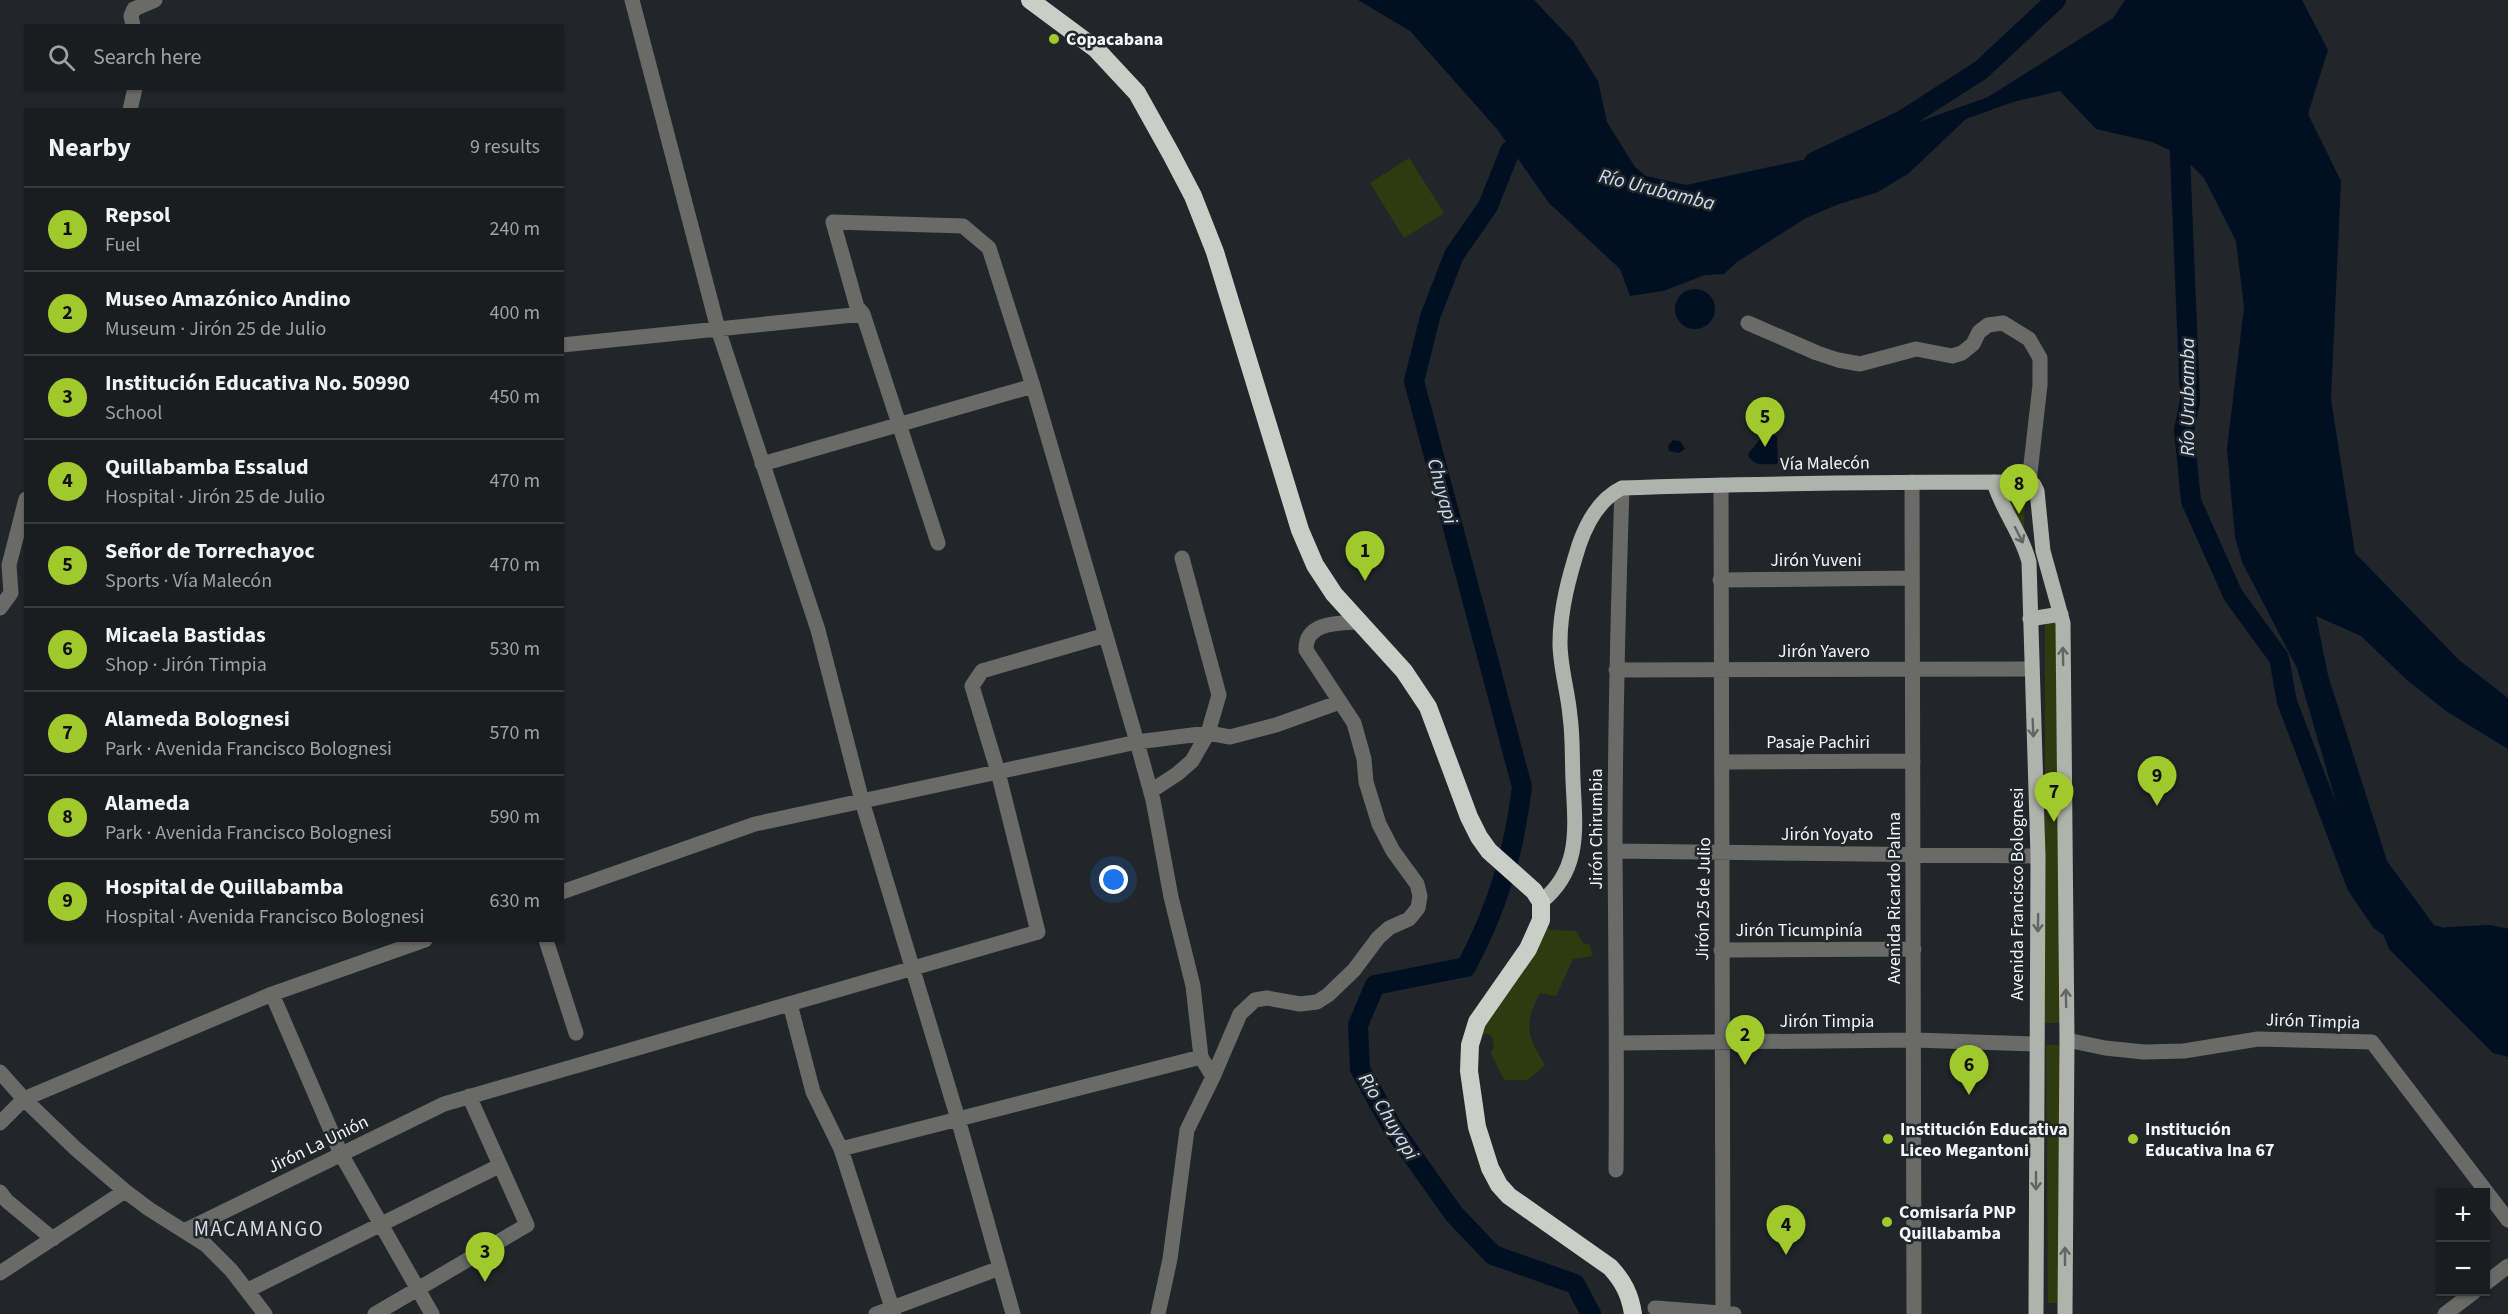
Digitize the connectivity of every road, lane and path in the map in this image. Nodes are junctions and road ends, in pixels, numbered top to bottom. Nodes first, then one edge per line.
1 (155, 0) edge
2 (632, 0) edge
3 (1030, 0) edge
4 (133, 24) edge
5 (135, 90) edge
6 (130, 108) edge
7 (863, 314) junction
8 (1748, 323) dead end
9 (718, 329) junction
10 (564, 345) edge
11 (1033, 386) junction
12 (897, 425) junction
13 (762, 464) junction
14 (1912, 482) junction
15 (1994, 482) junction
16 (2029, 482) junction
17 (1721, 484) junction
18 (1622, 488) junction
19 (24, 507) edge
20 (938, 543) dead end
21 (1182, 558) dead end
22 (1912, 578) junction
23 (1720, 580) junction
24 (0, 608) edge
25 (2061, 614) junction
26 (2030, 619) junction
27 (1358, 622) junction
28 (1106, 635) junction
29 (2031, 669) junction
30 (1616, 670) junction
31 (1722, 670) junction
32 (1913, 670) junction
33 (1340, 702) junction
34 (1208, 733) junction
35 (1137, 742) junction
36 (1913, 761) junction
37 (1723, 762) junction
38 (998, 772) junction
39 (1151, 791) junction
40 (862, 801) junction
41 (1615, 851) junction
42 (1723, 854) junction
43 (1914, 854) junction
44 (2038, 856) junction
45 (564, 891) edge
46 (1541, 902) junction
47 (419, 942) edge
48 (547, 942) edge
49 (1914, 949) junction
50 (1721, 950) junction
51 (913, 969) junction
52 (272, 994) junction
53 (790, 1004) junction
54 (576, 1034) dead end
55 (1915, 1040) junction
56 (2067, 1040) junction
57 (1722, 1042) junction
58 (1618, 1043) junction
59 (2036, 1044) junction
60 (1201, 1057) junction
61 (0, 1072) edge
62 (1214, 1077) junction
63 (469, 1096) junction
64 (24, 1099) junction
65 (958, 1119) junction
66 (0, 1123) edge
67 (841, 1149) junction
68 (341, 1154) junction
69 (500, 1166) junction
70 (1616, 1170) dead end
71 (125, 1191) junction
72 (2, 1199) edge
73 (2508, 1220) edge
74 (381, 1224) junction
75 (186, 1230) junction
76 (53, 1239) junction
77 (2508, 1266) edge
78 (1000, 1268) junction
79 (0, 1273) edge
80 (2490, 1280) edge
81 (248, 1290) junction
82 (420, 1290) junction
83 (2469, 1296) edge
84 (1655, 1308) dead end
85 (893, 1311) edge
86 (265, 1314) edge
87 (375, 1314) edge
88 (432, 1314) edge
89 (876, 1314) edge
90 (1013, 1314) edge
91 (1158, 1314) edge
92 (1634, 1314) edge
93 (1723, 1314) edge
94 (1734, 1314) edge
95 (1914, 1314) edge
96 (2036, 1314) edge
97 (2065, 1314) edge
98 (2445, 1314) edge

1 - 4 street
2 - 9 street
3 - 27 highway
5 - 6 street
7 - 9 street
7 - 11 street
7 - 12 street
8 - 16 street
9 - 10 street
9 - 13 street
11 - 12 street
11 - 28 street
12 - 13 street
12 - 20 street
13 - 40 street
14 - 15 main road, Vía Malecón
14 - 17 main road, Vía Malecón
14 - 22 street, Avenida Ricardo Palma
15 - 16 main road, Vía Malecón
15 -> 26 main road, Avenida Francisco Bolognesi
16 - 25 main road
17 - 18 main road, Vía Malecón
17 - 23 street, Jirón 25 de Julio
18 - 30 street, Jirón Chirumbia
18 - 46 main road
19 - 24 street
21 - 34 street
22 - 23 street, Jirón Yuveni
22 - 32 street, Avenida Ricardo Palma
23 - 31 street, Jirón 25 de Julio
25 - 26 main road
56 -> 25 main road
26 - 29 main road, Avenida Francisco Bolognesi
27 - 33 street
27 - 46 highway
28 - 35 street
28 - 38 street
29 - 32 street, Jirón Yavero
29 -> 44 main road, Avenida Francisco Bolognesi
30 - 31 street, Jirón Yavero
30 - 41 street, Jirón Chirumbia
31 - 32 street, Jirón Yavero
31 - 37 street, Jirón 25 de Julio
32 - 36 street, Avenida Ricardo Palma
33 - 34 street
33 - 62 street
34 - 35 street
34 - 39 street
35 - 38 street
35 - 39 street
36 - 37 street, Pasaje Pachiri
36 - 43 street, Avenida Ricardo Palma
37 - 42 street, Jirón 25 de Julio
38 - 40 street
38 - 51 street, Jirón La Unión
39 - 60 street
40 - 45 street
40 - 51 street
41 - 42 street, Jirón Yoyato
41 - 58 street, Jirón Chirumbia
42 - 43 street, Jirón Yoyato
42 - 50 street, Jirón 25 de Julio
43 - 44 street, Jirón Yoyato
43 - 49 street, Avenida Ricardo Palma
44 -> 59 main road, Avenida Francisco Bolognesi
46 - 92 highway
47 - 52 street
48 - 54 street
49 - 50 street, Jirón Ticumpinía
49 - 55 street, Avenida Ricardo Palma
50 - 57 street, Jirón 25 de Julio
51 - 53 street, Jirón La Unión
51 - 65 street
52 - 64 street
52 - 68 street
53 - 63 street, Jirón La Unión
53 - 67 street
55 - 57 street, Jirón Timpia
55 - 59 street, Jirón Timpia
55 - 95 street, Avenida Ricardo Palma
56 - 73 street, Jirón Timpia
97 -> 56 main road
57 - 58 street, Jirón Timpia
57 - 93 street, Jirón 25 de Julio
58 - 70 street, Jirón Chirumbia
59 -> 96 main road, Avenida Francisco Bolognesi
60 - 62 street
60 - 65 street
61 - 64 street
62 - 91 street
63 - 68 street, Jirón La Unión
63 - 69 street
64 - 66 street
64 - 71 street
65 - 67 street
65 - 78 street
67 - 85 street
68 - 74 street
68 - 75 street, Jirón La Unión
69 - 74 street
69 - 82 street
71 - 75 street
71 - 76 street
72 - 76 street
74 - 81 street
74 - 82 street
75 - 81 street
76 - 79 street
77 - 80 street
78 - 85 street
78 - 90 street
81 - 86 street
82 - 87 street
82 - 88 street
83 - 98 street
84 - 93 street
85 - 89 street
93 - 94 street

